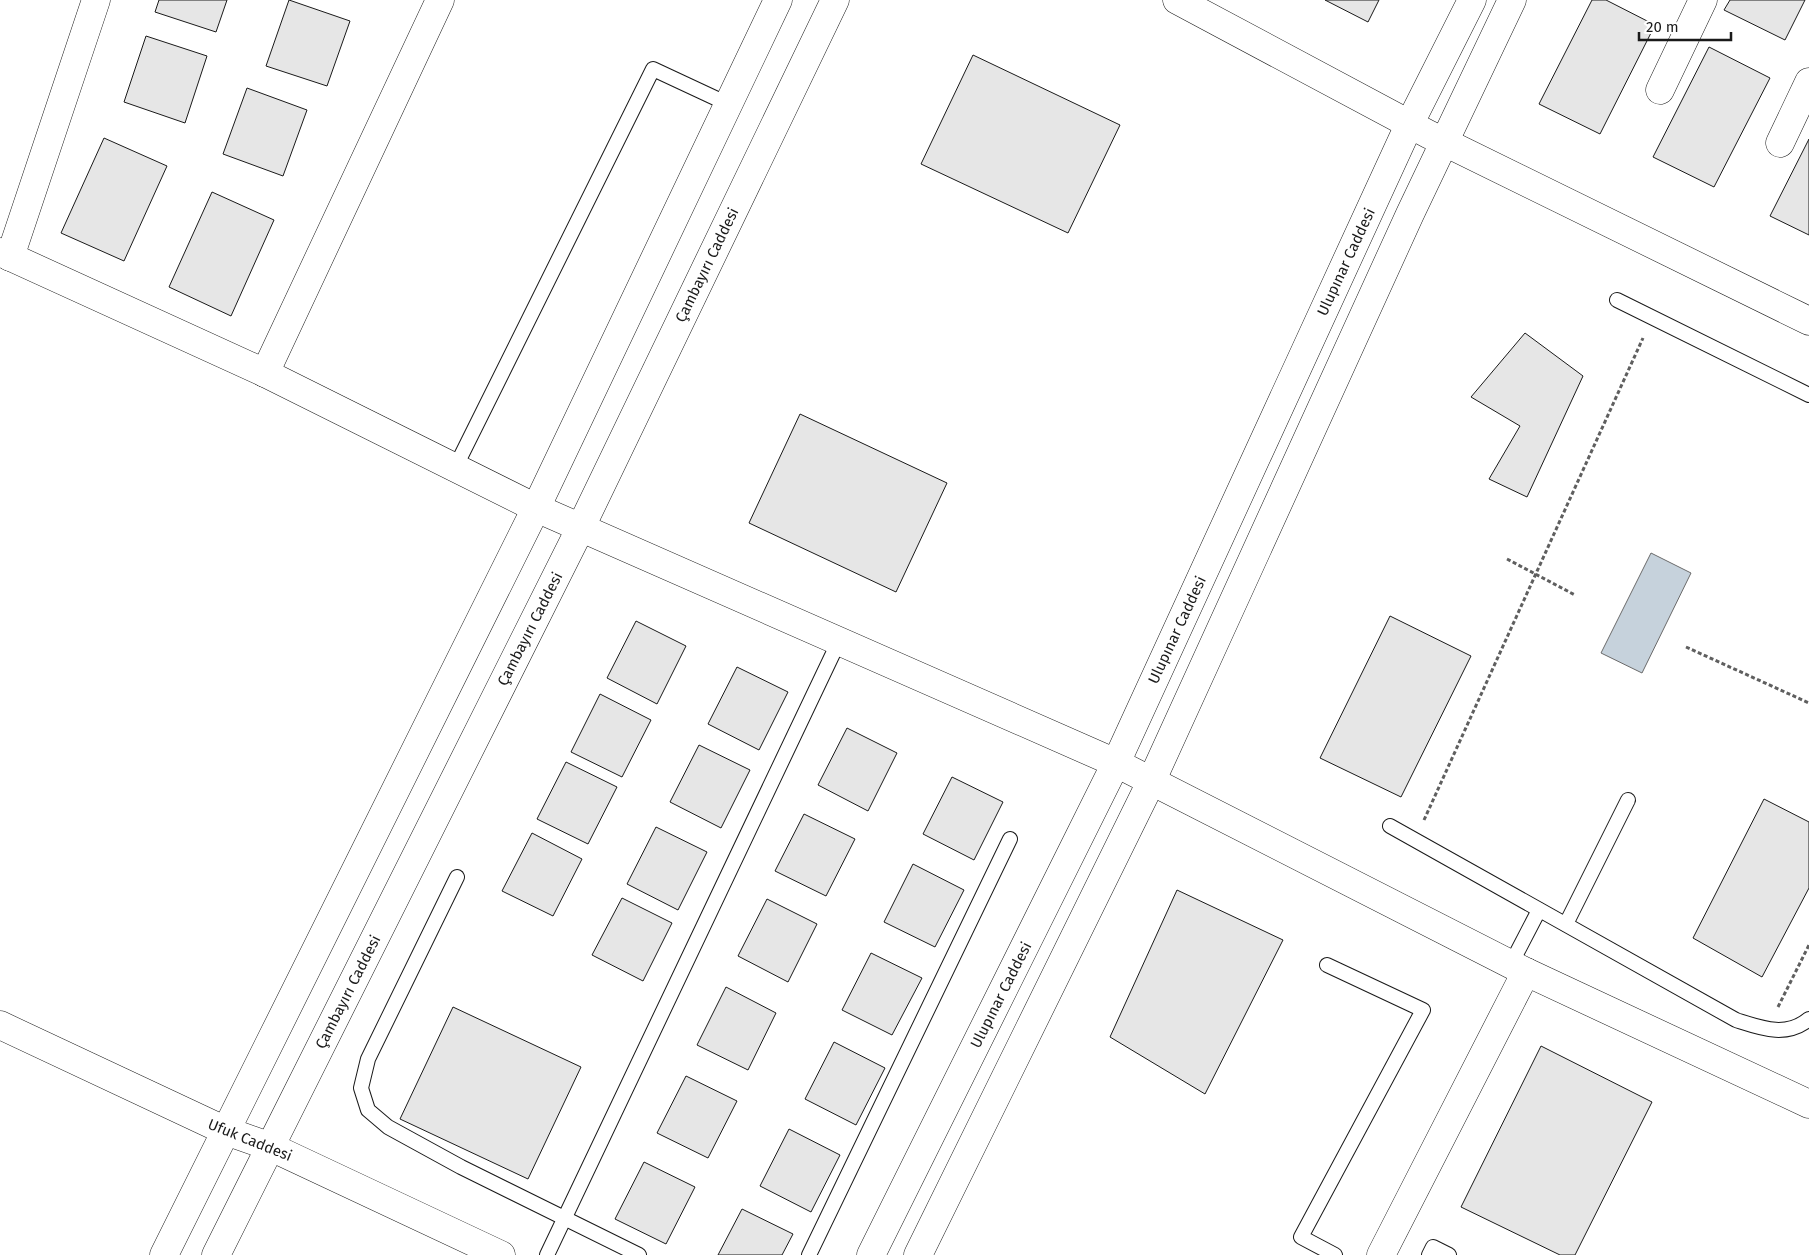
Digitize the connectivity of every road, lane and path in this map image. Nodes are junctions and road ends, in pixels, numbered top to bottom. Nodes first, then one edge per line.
1 (96, 0) edge
2 (440, 0) edge
3 (778, 0) edge
4 (835, 0) edge
5 (1177, 0) edge
6 (1472, 0) edge
7 (1512, 0) edge
8 (1703, 0) edge
9 (1809, 82) edge
10 (1660, 90) dead end
11 (728, 104) junction
12 (1409, 125) junction
13 (1446, 144) junction
14 (1780, 144) dead end
15 (5, 254) edge
16 (1617, 300) dead end
17 (1652, 317) junction
18 (1809, 321) edge
19 (265, 373) junction
20 (1809, 395) edge
21 (455, 468) junction
22 (536, 508) junction
23 (581, 527) junction
24 (1507, 559) dead end
25 (1536, 574) junction
26 (1575, 596) dead end
27 (839, 641) junction
28 (1686, 647) dead end
29 (1809, 702) edge
30 (1116, 763) junction
31 (1151, 782) junction
32 (1628, 800) dead end
33 (1390, 826) dead end
34 (1010, 839) dead end
35 (1414, 840) junction
36 (457, 877) dead end
37 (1540, 910) junction
38 (1566, 924) junction
39 (1809, 945) edge
40 (1327, 965) dead end
41 (1518, 968) junction
42 (1809, 1019) edge
43 (0, 1025) edge
44 (1767, 1030) junction
45 (1809, 1104) edge
46 (226, 1131) junction
47 (271, 1147) junction
48 (566, 1218) junction
49 (164, 1255) edge
50 (216, 1255) edge
51 (500, 1255) edge
52 (547, 1255) edge
53 (639, 1255) edge
54 (810, 1255) edge
55 (871, 1255) edge
56 (918, 1255) edge
57 (1335, 1255) edge
58 (1381, 1255) edge
59 (1429, 1255) edge
60 (1449, 1255) edge

1 - 15 street
2 - 19 street
3 - 11 street
4 - 23 street, Çambayırı Caddesi
5 - 12 street
6 - 12 street, Ulupınar Caddesi
7 - 13 street
8 - 10 street
9 - 14 street
11 - 21 lane
11 - 22 street
12 - 13 street
12 - 30 street, Ulupınar Caddesi
13 - 18 street
13 - 31 street
15 - 19 street
16 - 17 lane
17 - 20 lane
17 - 25 path
19 - 21 street
21 - 22 street
22 - 23 street
22 - 46 street
23 - 27 street
23 - 47 street, Çambayırı Caddesi
24 - 25 path
25 - 26 path
25 - 35 path
27 - 30 street
27 - 48 lane
28 - 29 path
30 - 31 street
30 - 55 street, Ulupınar Caddesi
31 - 41 street
31 - 56 street
32 - 38 lane
33 - 35 lane
34 - 54 lane
35 - 37 lane
36 - 48 lane
37 - 38 lane
37 - 41 lane
38 - 44 lane
39 - 44 path
40 - 57 lane
41 - 45 street
41 - 58 street
42 - 44 lane
43 - 46 street, Ufuk Caddesi
46 - 47 street, Ufuk Caddesi
46 - 49 street
47 - 50 street, Çambayırı Caddesi
47 - 51 street, Ufuk Caddesi
48 - 52 lane
48 - 53 lane
59 - 60 lane

